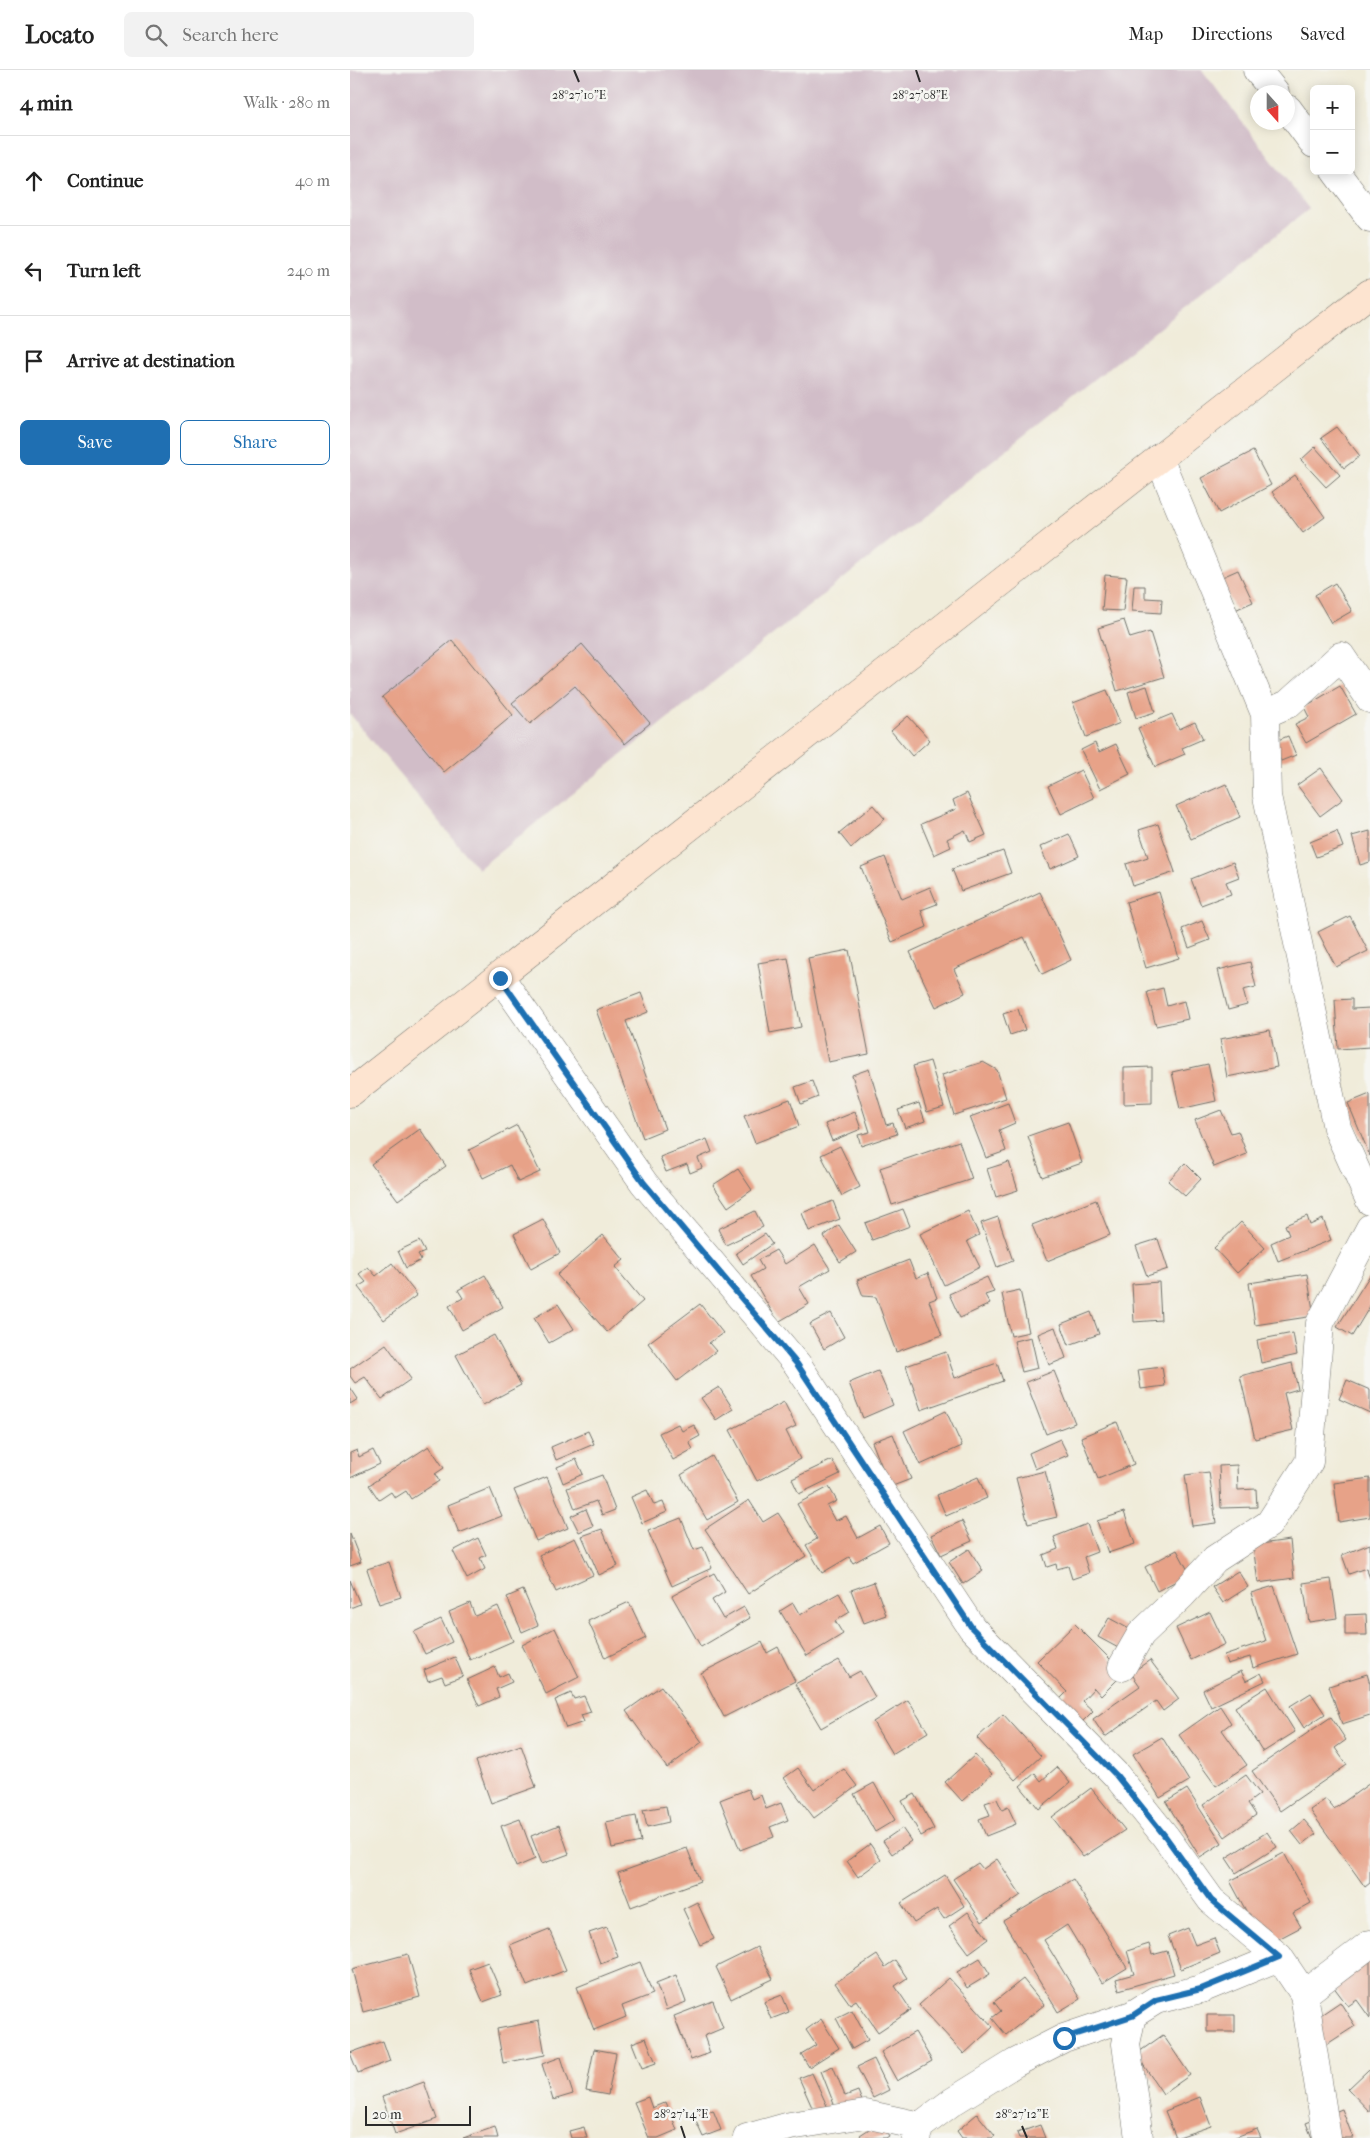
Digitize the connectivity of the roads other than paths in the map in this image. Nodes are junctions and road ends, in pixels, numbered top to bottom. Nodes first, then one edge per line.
1 (1257, 70) edge
2 (1269, 85) edge
3 (1295, 119) edge
4 (1310, 139) edge
5 (1338, 175) edge
6 (1370, 218) edge
7 (1370, 293) edge
8 (1159, 458) junction
9 (1370, 699) edge
10 (1265, 714) junction
11 (500, 978) junction
12 (350, 1093) edge
13 (1370, 1201) edge
14 (1370, 1228) edge
15 (1122, 1667) dead end
16 (1370, 1944) edge
17 (1279, 1957) junction
18 (1304, 1994) junction
19 (1132, 2016) junction
20 (918, 2132) edge
21 (747, 2138) edge
22 (1139, 2138) edge
23 (1327, 2138) edge

1 - 2 street
3 - 4 street
5 - 6 street
7 - 8 main road
8 - 10 street
8 - 11 main road
9 - 10 street
10 - 13 street
11 - 12 main road
11 - 17 street
14 - 15 street
16 - 18 street
17 - 18 street
17 - 19 street
18 - 23 street
19 - 20 street
19 - 22 street
20 - 21 street

